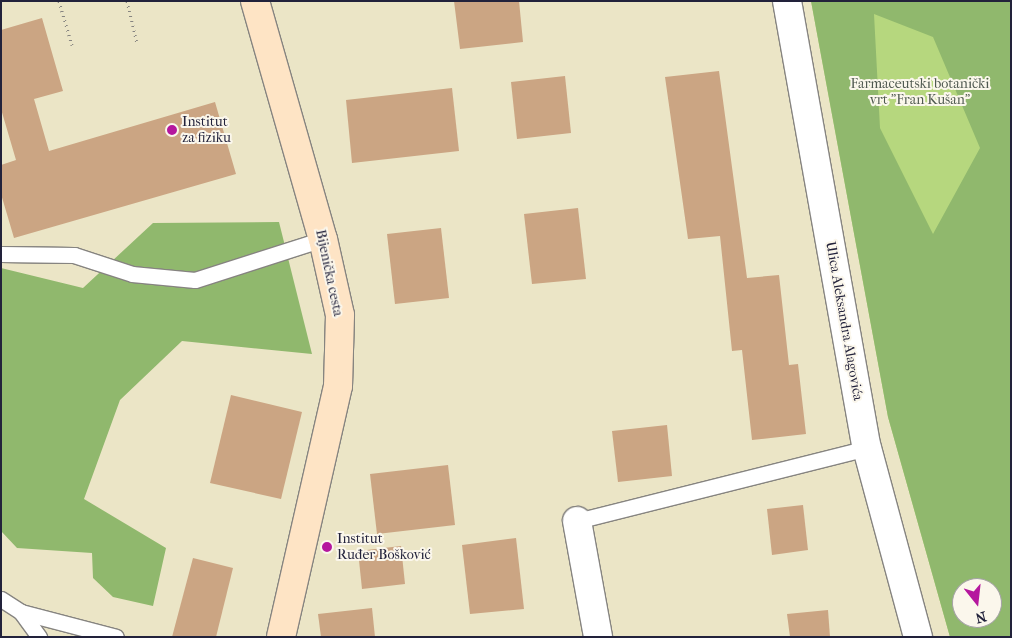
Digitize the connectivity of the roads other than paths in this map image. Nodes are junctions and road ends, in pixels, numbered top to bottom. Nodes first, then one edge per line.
1 (255, 1) edge
2 (787, 1) edge
3 (323, 239) junction
4 (1, 254) edge
5 (867, 448) junction
6 (577, 521) joint
7 (1, 599) edge
8 (21, 612) junction
9 (39, 637) edge
10 (116, 637) edge
11 (281, 637) edge
12 (598, 637) edge
13 (918, 637) edge

1 - 3 main road, Bijenička cesta
2 - 5 street, Ulica Aleksandra Alagovića
3 - 4 lane
3 - 11 main road, Bijenička cesta
5 - 6 lane
5 - 13 street, Ulica Aleksandra Alagovića
6 - 12 street
7 - 8 lane
8 - 9 lane
8 - 10 lane

